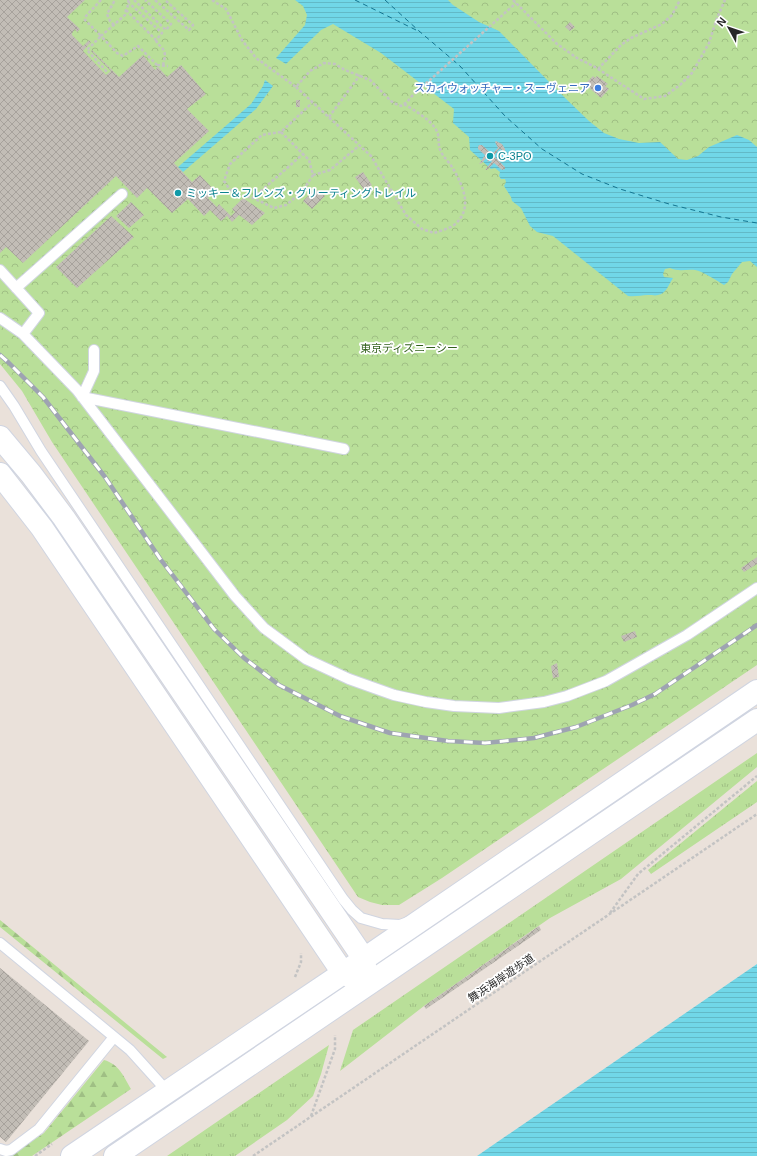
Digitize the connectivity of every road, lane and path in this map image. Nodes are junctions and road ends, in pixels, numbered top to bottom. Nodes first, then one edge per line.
1 (100, 0) edge
2 (115, 0) edge
3 (134, 0) edge
4 (145, 0) edge
5 (155, 0) edge
6 (165, 0) edge
7 (212, 0) edge
8 (680, 0) edge
9 (725, 0) edge
10 (515, 1) edge
11 (128, 2) edge
12 (126, 10) junction
13 (114, 25) junction
14 (101, 36) junction
15 (156, 40) junction
16 (164, 65) junction
17 (168, 66) dead end
18 (598, 69) junction
19 (108, 73) dead end
20 (360, 75) junction
21 (296, 87) junction
22 (312, 103) junction
23 (404, 104) junction
24 (330, 117) junction
25 (281, 132) junction
26 (360, 145) junction
27 (303, 154) junction
28 (313, 175) junction
29 (122, 194) dead end
30 (253, 198) junction
31 (0, 270) edge
32 (16, 288) junction
33 (0, 318) edge
34 (23, 334) junction
35 (94, 350) dead end
36 (0, 386) edge
37 (82, 397) junction
38 (0, 437) edge
39 (344, 449) dead end
40 (0, 474) edge
41 (757, 588) edge
42 (757, 691) edge
43 (757, 720) edge
44 (757, 776) edge
45 (757, 814) edge
46 (609, 915) junction
47 (426, 917) junction
48 (0, 943) edge
49 (302, 951) dead end
50 (364, 959) junction
51 (343, 973) junction
52 (292, 980) dead end
53 (367, 986) junction
54 (114, 1037) junction
55 (335, 1049) dead end
56 (167, 1091) junction
57 (311, 1117) junction
58 (0, 1149) edge
59 (72, 1156) edge
60 (115, 1156) edge
61 (254, 1156) edge

1 - 14 path
2 - 13 path
3 - 4 path
5 - 6 path
7 - 21 path
8 - 18 path
9 - 18 path
10 - 18 path
10 - 23 path
11 - 12 path
11 - 15 path
12 - 13 path
12 - 15 path
13 - 14 path
14 - 16 path
14 - 19 path
15 - 16 path
16 - 17 path
20 - 21 path
20 - 23 path
20 - 24 path
21 - 22 path
22 - 24 path
22 - 25 path
23 - 26 path
24 - 26 path
25 - 27 path
25 - 30 path
26 - 28 path
27 - 28 path
27 - 30 path
28 - 30 path
29 - 32 lane
31 - 32 lane
32 - 34 lane
33 - 34 lane
34 - 37 lane
35 - 37 lane
36 - 47 lane
37 - 39 lane
37 - 41 lane
38 - 50 street
40 - 51 street
42 - 47 street
43 - 53 street
44 - 46 path
45 - 46 path, 舞浜海岸遊歩道
46 - 57 path, 舞浜海岸遊歩道
47 - 50 street
48 - 54 lane
49 - 52 path
50 - 51 street
50 - 53 street
51 - 53 street
51 - 56 street
53 - 60 street
54 - 56 lane
54 - 58 lane
55 - 57 path
56 - 59 street
57 - 61 path, 舞浜海岸遊歩道

